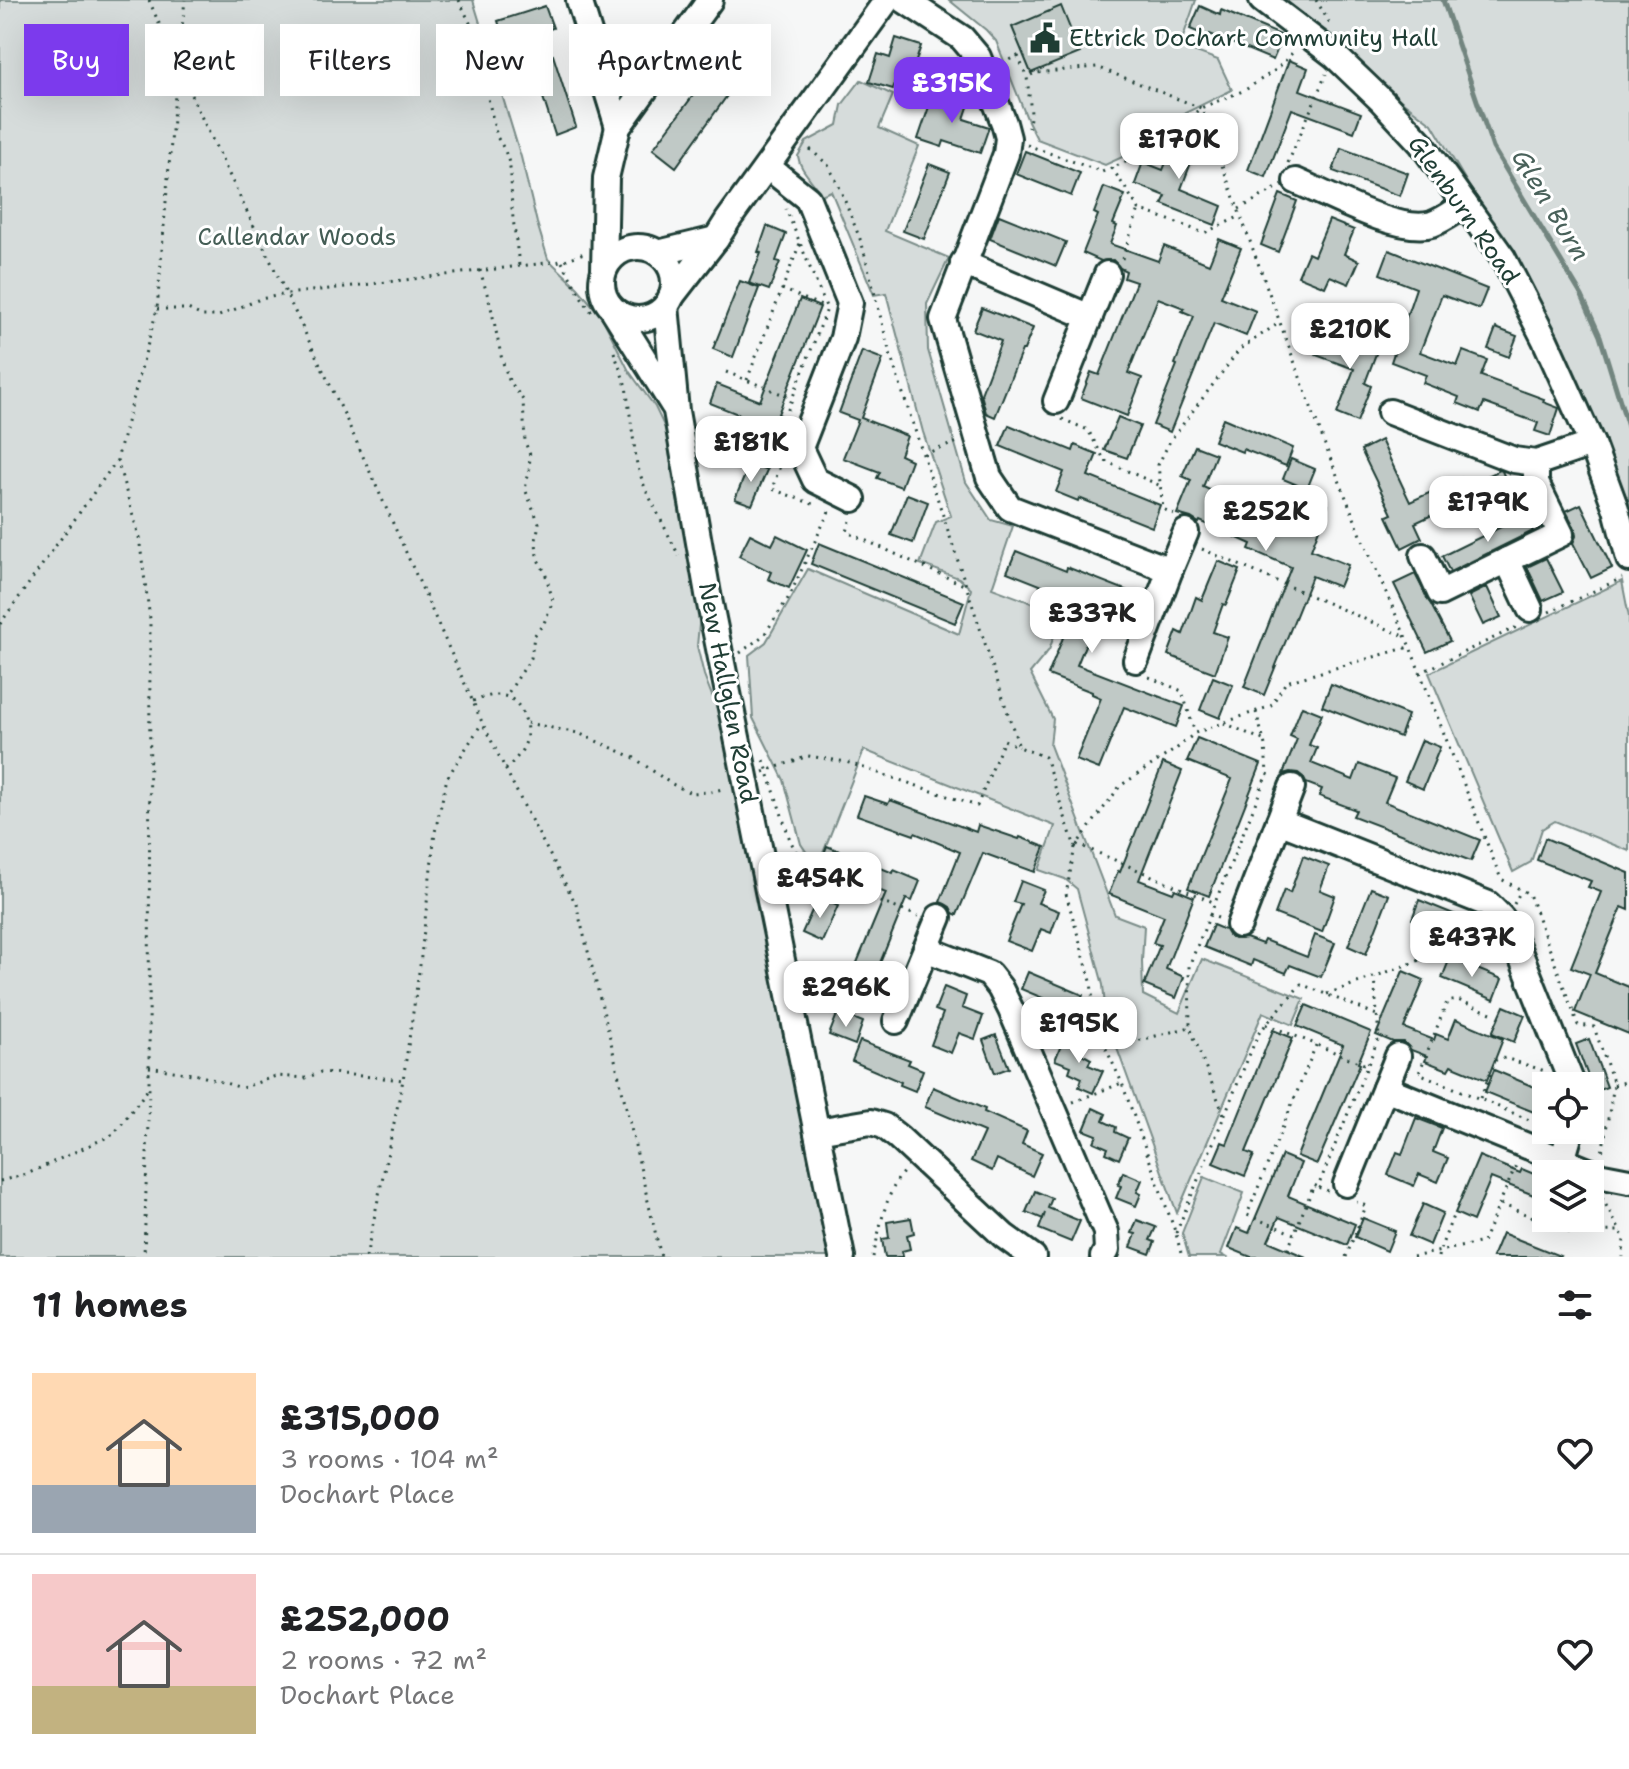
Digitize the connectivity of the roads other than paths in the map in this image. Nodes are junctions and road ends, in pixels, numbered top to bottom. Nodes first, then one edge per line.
1 (579, 0) edge
2 (710, 0) edge
3 (887, 0) edge
4 (904, 0) edge
5 (1262, 0) edge
6 (618, 127) junction
7 (768, 167) junction
8 (1286, 179) road end
9 (1465, 205) junction
10 (606, 207) junction
11 (716, 239) junction
12 (632, 247) junction
13 (658, 253) junction
14 (963, 263) junction
15 (604, 270) junction
16 (1107, 274) road end
17 (668, 302) junction
18 (606, 316) junction
19 (1090, 317) junction
20 (1056, 401) road end
21 (676, 411) junction
22 (1390, 412) dead end
23 (1592, 444) junction
24 (1536, 463) junction
25 (846, 496) road end
26 (1184, 536) road end
27 (1423, 556) dead end
28 (1629, 559) edge
29 (1507, 560) junction
30 (1170, 570) junction
31 (1530, 609) dead end
32 (1136, 660) road end
33 (1292, 787) road end
34 (1279, 821) junction
35 (938, 920) road end
36 (1239, 925) road end
37 (926, 949) junction
38 (896, 1021) dead end
39 (1398, 1056) dead end
40 (1568, 1072) edge
41 (1385, 1088) junction
42 (817, 1131) junction
43 (1560, 1160) edge
44 (1604, 1176) edge
45 (1629, 1181) edge
46 (1346, 1184) dead end
47 (842, 1257) edge
48 (1033, 1257) edge
49 (1103, 1257) edge

1 - 6 street
2 - 6 street
3 - 7 street
4 - 14 street
5 - 9 street, Glenburn Road
6 - 10 street
7 - 11 street
7 - 25 street
8 - 9 street
9 - 23 street, Glenburn Road
10 - 12 street
10 - 15 street
11 - 13 street
11 - 17 street
12 - 13 street
12 - 15 street
13 - 17 street
14 - 19 street
14 - 30 street
15 - 18 street
16 - 19 street
17 - 18 street
17 - 21 street, New Hallglen Road
18 - 21 street, New Hallglen Road
19 - 20 street
21 - 42 street, New Hallglen Road
22 - 24 street
23 - 24 street
23 - 28 street, Glenburn Road
24 - 29 street
26 - 30 street
27 - 29 street
29 - 31 street
30 - 32 street
33 - 34 street
34 - 36 street
34 - 40 street
35 - 37 street
37 - 38 street
37 - 49 street
39 - 41 street
41 - 43 street
41 - 46 street
42 - 47 street, New Hallglen Road
42 - 48 street
44 - 45 street

